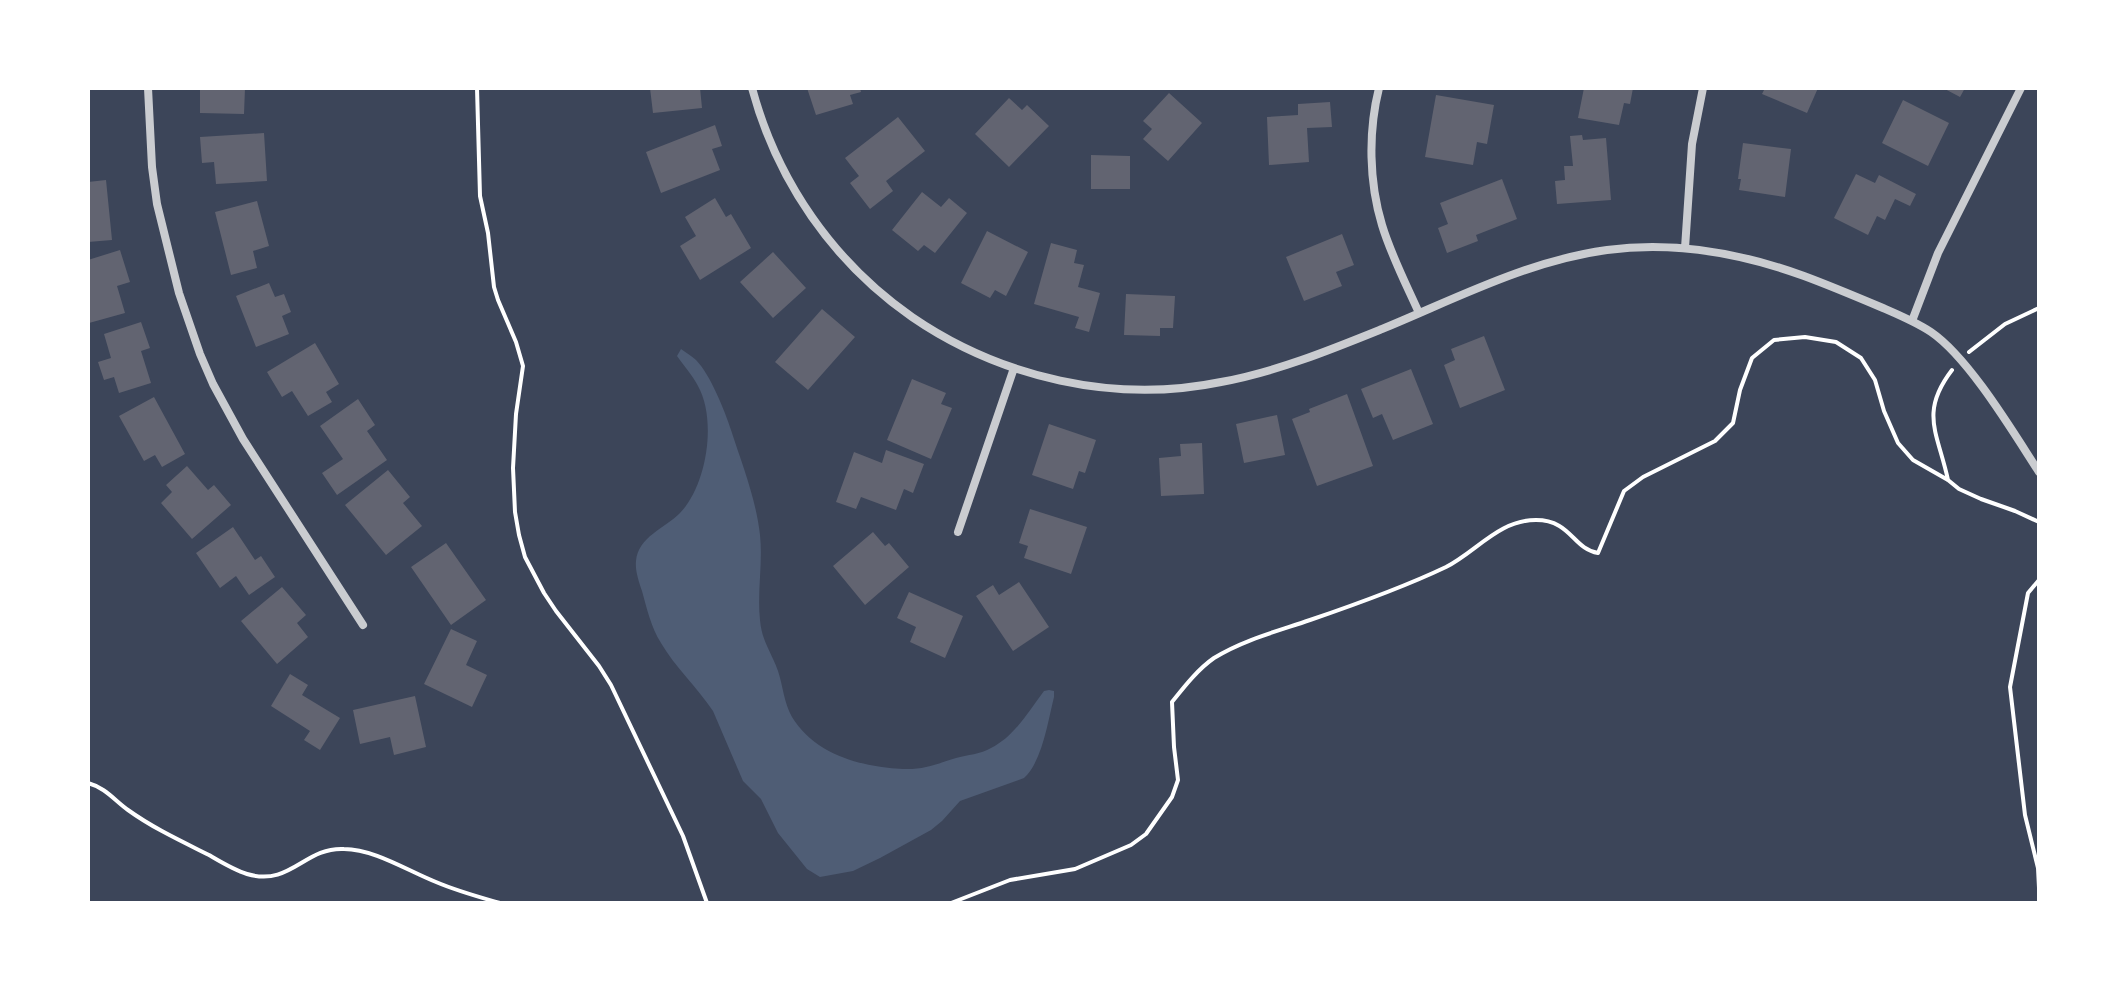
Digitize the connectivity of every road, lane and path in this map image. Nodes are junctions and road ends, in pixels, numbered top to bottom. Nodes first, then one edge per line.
1 (148, 88) edge
2 (477, 88) edge
3 (752, 88) edge
4 (1379, 88) edge
5 (1703, 88) edge
6 (2021, 88) edge
7 (1685, 248) junction
8 (1419, 313) junction
9 (1912, 321) junction
10 (1014, 368) junction
11 (2039, 472) edge
12 (2039, 522) edge
13 (958, 532) dead end
14 (2039, 580) edge
15 (363, 625) dead end
16 (88, 783) edge
17 (2039, 888) edge
18 (500, 903) edge
19 (707, 903) edge
20 (951, 903) edge

1 - 15 street
2 - 19 path
3 - 10 street
4 - 8 street
5 - 7 street
6 - 9 street
7 - 8 street
7 - 9 street
8 - 10 street
9 - 11 street
10 - 13 street
12 - 20 path
14 - 17 path
16 - 18 path

